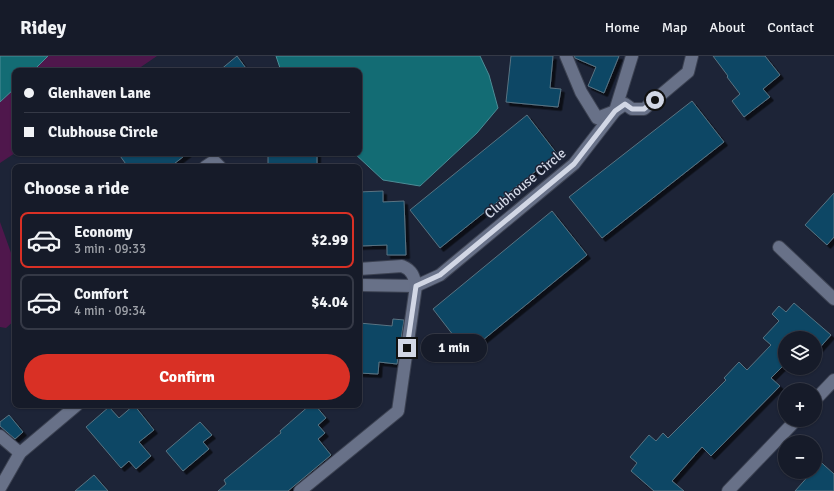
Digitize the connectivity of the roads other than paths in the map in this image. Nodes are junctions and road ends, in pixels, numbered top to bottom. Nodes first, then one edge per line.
1 (566, 56) edge
2 (632, 56) edge
3 (692, 56) edge
4 (615, 111) junction
5 (779, 247) dead end
6 (362, 269) edge
7 (362, 285) edge
8 (416, 286) junction
9 (834, 299) edge
10 (834, 380) edge
11 (822, 393) edge
12 (73, 408) edge
13 (789, 427) edge
14 (0, 436) edge
15 (20, 453) junction
16 (0, 488) edge
17 (300, 491) edge
18 (728, 491) edge

1 - 4 street
2 - 4 street, Clubhouse Circle
3 - 4 street
4 - 8 street, Clubhouse Circle
5 - 9 street
6 - 8 street
7 - 8 street, Clubhouse Circle
8 - 17 street
10 - 11 street
12 - 15 street
13 - 18 street
14 - 15 street
15 - 16 street

